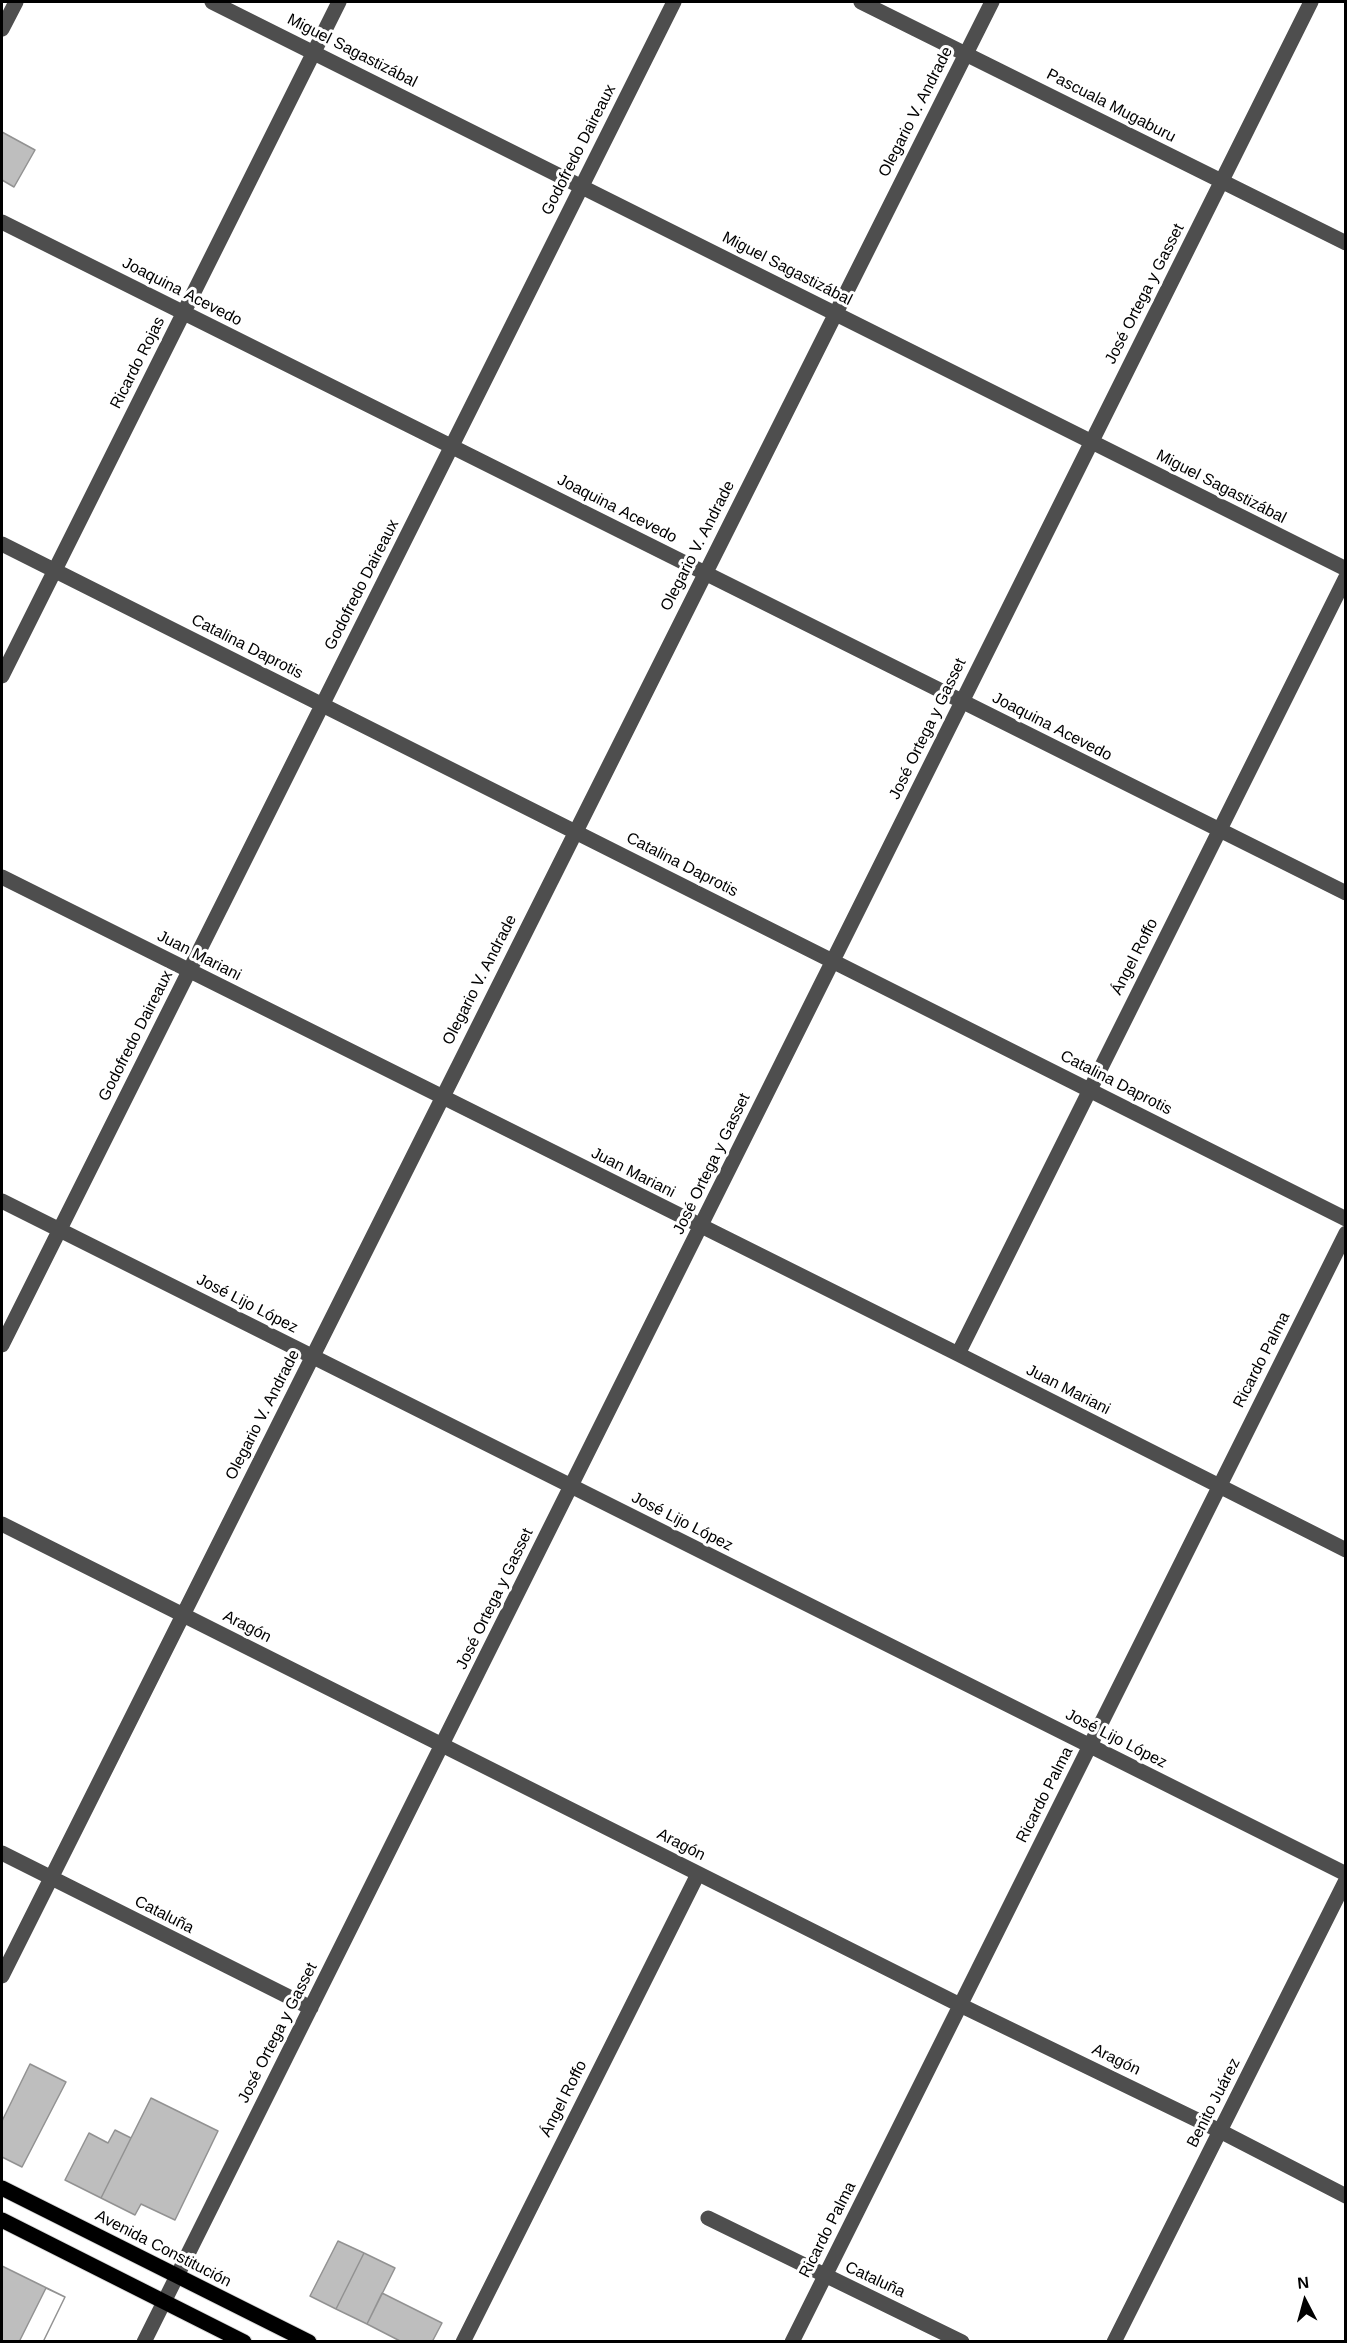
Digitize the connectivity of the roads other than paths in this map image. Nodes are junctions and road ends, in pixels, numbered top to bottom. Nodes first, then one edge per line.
1 (16, 2) edge
2 (212, 2) edge
3 (339, 2) edge
4 (674, 2) edge
5 (861, 2) edge
6 (992, 2) edge
7 (1311, 2) edge
8 (2, 29) edge
9 (314, 52) junction
10 (966, 54) junction
11 (1221, 182) junction
12 (581, 186) junction
13 (2, 222) edge
14 (1346, 243) edge
15 (183, 313) junction
16 (835, 313) junction
17 (1091, 442) junction
18 (451, 446) junction
19 (2, 544) edge
20 (1346, 569) edge
21 (54, 571) junction
22 (705, 573) junction
23 (1346, 577) edge
24 (2, 676) edge
25 (962, 702) junction
26 (322, 705) junction
27 (1219, 830) junction
28 (575, 832) junction
29 (2, 877) edge
30 (1346, 893) edge
31 (833, 961) junction
32 (189, 971) junction
33 (1089, 1090) junction
34 (442, 1097) junction
35 (2, 1201) edge
36 (1346, 1219) edge
37 (700, 1227) junction
38 (59, 1230) junction
39 (1346, 1233) edge
40 (2, 1346) edge
41 (958, 1354) junction
42 (312, 1357) junction
43 (571, 1486) junction
44 (1219, 1487) junction
45 (2, 1524) edge
46 (1346, 1550) edge
47 (183, 1615) junction
48 (442, 1745) junction
49 (1089, 1746) junction
50 (2, 1853) edge
51 (698, 1874) junction
52 (1346, 1874) edge
53 (51, 1878) junction
54 (1346, 1880) edge
55 (2, 1976) edge
56 (960, 2005) junction
57 (311, 2008) junction
58 (1220, 2131) junction
59 (2, 2188) edge
60 (1346, 2196) edge
61 (708, 2218) dead end
62 (2, 2220) edge
63 (177, 2275) junction
64 (825, 2276) junction
65 (164, 2301) junction
66 (144, 2342) edge
67 (244, 2342) edge
68 (309, 2342) edge
69 (463, 2342) edge
70 (792, 2342) edge
71 (962, 2342) edge
72 (1114, 2342) edge

1 - 8 street
2 - 9 street, Miguel Sagastizábal
3 - 9 street, Ricardo Rojas
4 - 12 street, Godofredo Daireaux
5 - 10 street, Pascuala Mugaburu
6 - 10 street, Olegario V. Andrade
7 - 11 street, José Ortega y Gasset
9 - 12 street, Miguel Sagastizábal
9 - 15 street, Ricardo Rojas
10 - 11 street, Pascuala Mugaburu
10 - 16 street, Olegario V. Andrade
11 - 14 street, Pascuala Mugaburu
11 - 17 street, José Ortega y Gasset
12 - 16 street, Miguel Sagastizábal
12 - 18 street, Godofredo Daireaux
13 - 15 street, Joaquina Acevedo
15 - 18 street, Joaquina Acevedo
15 - 21 street, Ricardo Rojas
16 - 17 street, Miguel Sagastizábal
16 - 22 street, Olegario V. Andrade
17 - 20 street, Miguel Sagastizábal
17 - 25 street, José Ortega y Gasset
18 - 22 street, Joaquina Acevedo
18 - 26 street, Godofredo Daireaux
19 - 21 street, Catalina Daprotis
21 - 24 street, Ricardo Rojas
21 - 26 street, Catalina Daprotis
22 - 25 street, Joaquina Acevedo
22 - 28 street, Olegario V. Andrade
23 - 27 street, Ángel Roffo
25 - 27 street, Joaquina Acevedo
25 - 31 street, José Ortega y Gasset
26 - 28 street, Catalina Daprotis
26 - 32 street, Godofredo Daireaux
27 - 30 street, Joaquina Acevedo
27 - 33 street, Ángel Roffo
28 - 31 street, Catalina Daprotis
28 - 34 street, Olegario V. Andrade
29 - 32 street, Juan Mariani
31 - 33 street, Catalina Daprotis
31 - 37 street, José Ortega y Gasset
32 - 34 street, Juan Mariani
32 - 38 street, Godofredo Daireaux
33 - 36 street, Catalina Daprotis
33 - 41 street, Ángel Roffo
34 - 37 street, Juan Mariani
34 - 42 street, Olegario V. Andrade
35 - 38 street, José Lijo López
37 - 41 street, Juan Mariani
37 - 43 street, José Ortega y Gasset
38 - 40 street, Godofredo Daireaux
38 - 42 street, José Lijo López
39 - 44 street, Ricardo Palma
41 - 44 street, Juan Mariani
42 - 43 street, José Lijo López
42 - 47 street, Olegario V. Andrade
43 - 48 street, José Ortega y Gasset
43 - 49 street, José Lijo López
44 - 46 street, Juan Mariani
44 - 49 street, Ricardo Palma
45 - 47 street, Aragón
47 - 48 street, Aragón
47 - 53 street, Olegario V. Andrade
48 - 51 street, Aragón
48 - 57 street, José Ortega y Gasset
49 - 52 street, José Lijo López
49 - 56 street, Ricardo Palma
50 - 53 street, Cataluña
51 - 56 street, Aragón
51 - 69 street, Ángel Roffo
53 - 55 street, Olegario V. Andrade
53 - 57 street, Cataluña
54 - 58 street, Benito Juárez
56 - 58 street, Aragón
56 - 64 street, Ricardo Palma
57 - 63 street, José Ortega y Gasset
58 - 60 street, Aragón
58 - 72 street, Benito Juárez
59 - 63 main road, Avenida Constitución
61 - 64 street, Cataluña
62 - 65 main road
63 - 65 street, José Ortega y Gasset
63 - 68 main road, Avenida Constitución
64 - 70 street, Ricardo Palma
64 - 71 street, Cataluña
65 - 66 street, José Ortega y Gasset
65 - 67 main road

